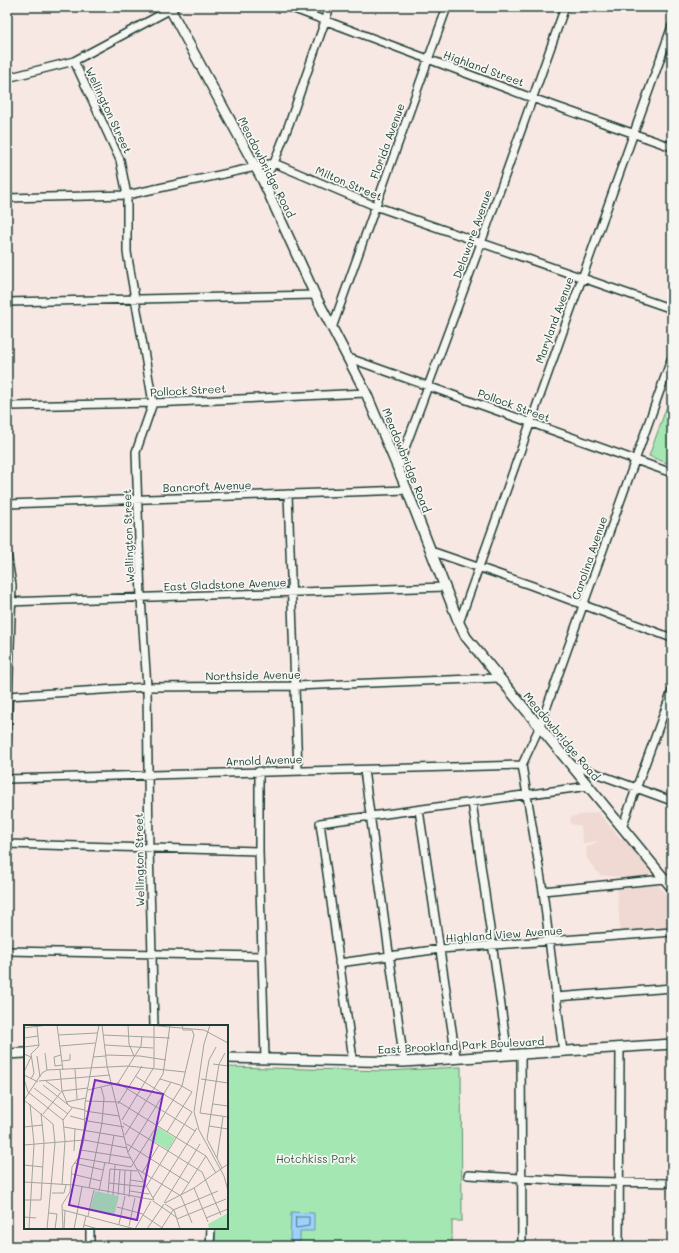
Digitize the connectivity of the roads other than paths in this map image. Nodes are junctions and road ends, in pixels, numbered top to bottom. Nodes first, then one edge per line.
1 (289, 7) edge
2 (330, 7) edge
3 (447, 7) edge
4 (565, 7) edge
5 (171, 8) edge
6 (325, 22) junction
7 (672, 26) edge
8 (428, 59) junction
9 (74, 61) junction
10 (7, 78) edge
11 (532, 98) junction
12 (635, 134) junction
13 (672, 147) edge
14 (274, 163) junction
15 (254, 166) junction
16 (263, 182) junction
17 (127, 195) junction
18 (7, 198) edge
19 (375, 206) junction
20 (481, 244) junction
21 (581, 277) junction
22 (315, 295) junction
23 (134, 299) junction
24 (7, 302) edge
25 (672, 310) edge
26 (332, 328) junction
27 (349, 358) junction
28 (672, 358) edge
29 (427, 387) junction
30 (366, 393) junction
31 (153, 403) junction
32 (8, 406) edge
33 (530, 422) junction
34 (635, 460) junction
35 (398, 467) junction
36 (672, 473) edge
37 (407, 490) junction
38 (288, 494) junction
39 (138, 500) junction
40 (7, 504) edge
41 (431, 551) junction
42 (7, 554) edge
43 (478, 568) junction
44 (444, 587) junction
45 (292, 592) junction
46 (141, 598) junction
47 (9, 601) edge
48 (584, 606) junction
49 (459, 623) junction
50 (672, 638) edge
51 (498, 678) junction
52 (295, 686) junction
53 (147, 687) junction
54 (672, 691) edge
55 (8, 696) junction
56 (540, 726) junction
57 (7, 740) edge
58 (522, 765) junction
59 (573, 765) junction
60 (298, 770) junction
61 (364, 770) junction
62 (259, 771) junction
63 (149, 774) junction
64 (7, 779) edge
65 (589, 786) junction
66 (637, 788) junction
67 (527, 793) junction
68 (672, 800) edge
69 (472, 802) junction
70 (419, 810) junction
71 (371, 815) junction
72 (622, 827) junction
73 (7, 844) edge
74 (149, 849) junction
75 (259, 851) junction
76 (664, 879) junction
77 (672, 888) edge
78 (543, 891) junction
79 (672, 932) edge
80 (548, 942) junction
81 (493, 946) junction
82 (440, 949) junction
83 (7, 951) edge
84 (152, 954) junction
85 (261, 956) junction
86 (391, 956) junction
87 (339, 964) junction
88 (672, 988) edge
89 (556, 997) junction
90 (154, 1025) edge
91 (672, 1044) edge
92 (620, 1047) junction
93 (563, 1052) junction
94 (24, 1053) edge
95 (521, 1053) junction
96 (7, 1054) edge
97 (508, 1055) junction
98 (456, 1057) junction
99 (228, 1058) edge
100 (265, 1059) junction
101 (351, 1062) junction
102 (404, 1062) junction
103 (468, 1175) dead end
104 (523, 1177) junction
105 (619, 1182) junction
106 (672, 1183) edge
107 (90, 1229) edge
108 (211, 1229) edge
109 (90, 1246) edge
110 (210, 1246) edge
111 (522, 1246) edge
112 (619, 1246) edge

1 - 6 street, Highland Street
2 - 6 street
3 - 8 street, Florida Avenue
4 - 11 street, Delaware Avenue
5 - 9 street
5 - 15 main road, Meadowbridge Road
6 - 8 street, Highland Street
6 - 14 street
7 - 12 street, Maryland Avenue
8 - 11 street, Highland Street
8 - 19 street, Florida Avenue
9 - 10 street
9 - 17 street, Wellington Street
11 - 12 street, Highland Street
11 - 20 street, Delaware Avenue
12 - 13 street, Highland Street
12 - 21 street, Maryland Avenue
14 - 15 street
14 - 16 street
14 - 19 street, Milton Street
15 - 16 main road, Meadowbridge Road
15 - 17 street
16 - 22 main road, Meadowbridge Road
17 - 18 street
17 - 23 street, Wellington Street
19 - 20 street, Milton Street
19 - 26 street, Florida Avenue
20 - 21 street, Milton Street
20 - 29 street, Delaware Avenue
21 - 25 street, Milton Street
21 - 33 street, Maryland Avenue
22 - 23 street
22 - 26 main road, Meadowbridge Road
23 - 24 street
23 - 31 street, Wellington Street
26 - 27 main road, Meadowbridge Road
27 - 29 street, Pollock Street
27 - 30 main road, Meadowbridge Road
28 - 34 street, Carolina Avenue
29 - 33 street, Pollock Street
29 - 35 street, Delaware Avenue
30 - 31 street, Pollock Street
30 - 35 main road, Meadowbridge Road
31 - 32 street, Pollock Street
31 - 39 street, Wellington Street
33 - 34 street, Pollock Street
33 - 43 street, Maryland Avenue
34 - 36 street, Pollock Street
34 - 48 street, Carolina Avenue
35 - 37 main road, Meadowbridge Road
37 - 38 street, Bancroft Avenue
37 - 41 main road, Meadowbridge Road
38 - 39 street, Bancroft Avenue
38 - 45 street
39 - 40 street, Bancroft Avenue
39 - 46 street, Wellington Street
41 - 43 street
41 - 44 main road, Meadowbridge Road
42 - 47 street
43 - 48 street
43 - 49 street, Maryland Avenue
44 - 45 street, East Gladstone Avenue
44 - 49 main road, Meadowbridge Road
45 - 46 street, East Gladstone Avenue
45 - 52 street
46 - 47 street, East Gladstone Avenue
46 - 53 street, Wellington Street
47 - 55 street
48 - 50 street
48 - 56 street, Carolina Avenue
49 - 51 main road, Meadowbridge Road
51 - 52 street, Northside Avenue
51 - 56 main road, Meadowbridge Road
52 - 53 street, Northside Avenue
52 - 60 street
53 - 55 street, Northside Avenue
53 - 63 street, Wellington Street
54 - 66 street
55 - 57 street
56 - 58 street, Carolina Avenue
56 - 59 main road, Meadowbridge Road
58 - 61 street, Arnold Avenue
58 - 67 street
59 - 65 main road, Meadowbridge Road
59 - 66 street
60 - 61 street, Arnold Avenue
60 - 62 street, Arnold Avenue
61 - 71 street
62 - 63 street, Arnold Avenue
62 - 75 street
63 - 64 street, Arnold Avenue
63 - 74 street, Wellington Street
65 - 67 street
65 - 72 main road, Meadowbridge Road
66 - 68 street
66 - 72 street
67 - 69 street
67 - 78 street
69 - 70 street
69 - 81 street
70 - 71 street
70 - 82 street
71 - 86 street
71 - 87 street
72 - 76 main road, Meadowbridge Road
73 - 74 street
74 - 75 street
74 - 84 street, Wellington Street
75 - 85 street
76 - 77 main road, Meadowbridge Road
76 - 78 street
78 - 80 street
79 - 80 street, Highland View Avenue
80 - 81 street, Highland View Avenue
80 - 89 street
81 - 82 street, Highland View Avenue
81 - 97 street
82 - 86 street, Highland View Avenue
82 - 98 street
83 - 84 street
84 - 85 street
84 - 90 street, Wellington Street
85 - 100 street
86 - 87 street, Highland View Avenue
86 - 102 street
87 - 101 street
88 - 89 street
89 - 93 street
91 - 92 main road, East Brookland Park Boulevard
92 - 93 main road, East Brookland Park Boulevard
92 - 105 street
93 - 95 main road, East Brookland Park Boulevard
94 - 96 main road
95 - 97 main road, East Brookland Park Boulevard
95 - 104 street
97 - 98 main road, East Brookland Park Boulevard
98 - 102 main road, East Brookland Park Boulevard
99 - 100 main road, East Brookland Park Boulevard
100 - 101 main road, East Brookland Park Boulevard
101 - 102 main road, East Brookland Park Boulevard
103 - 104 street
104 - 105 street
104 - 111 street
105 - 106 street
105 - 112 street
107 - 109 street
108 - 110 street

